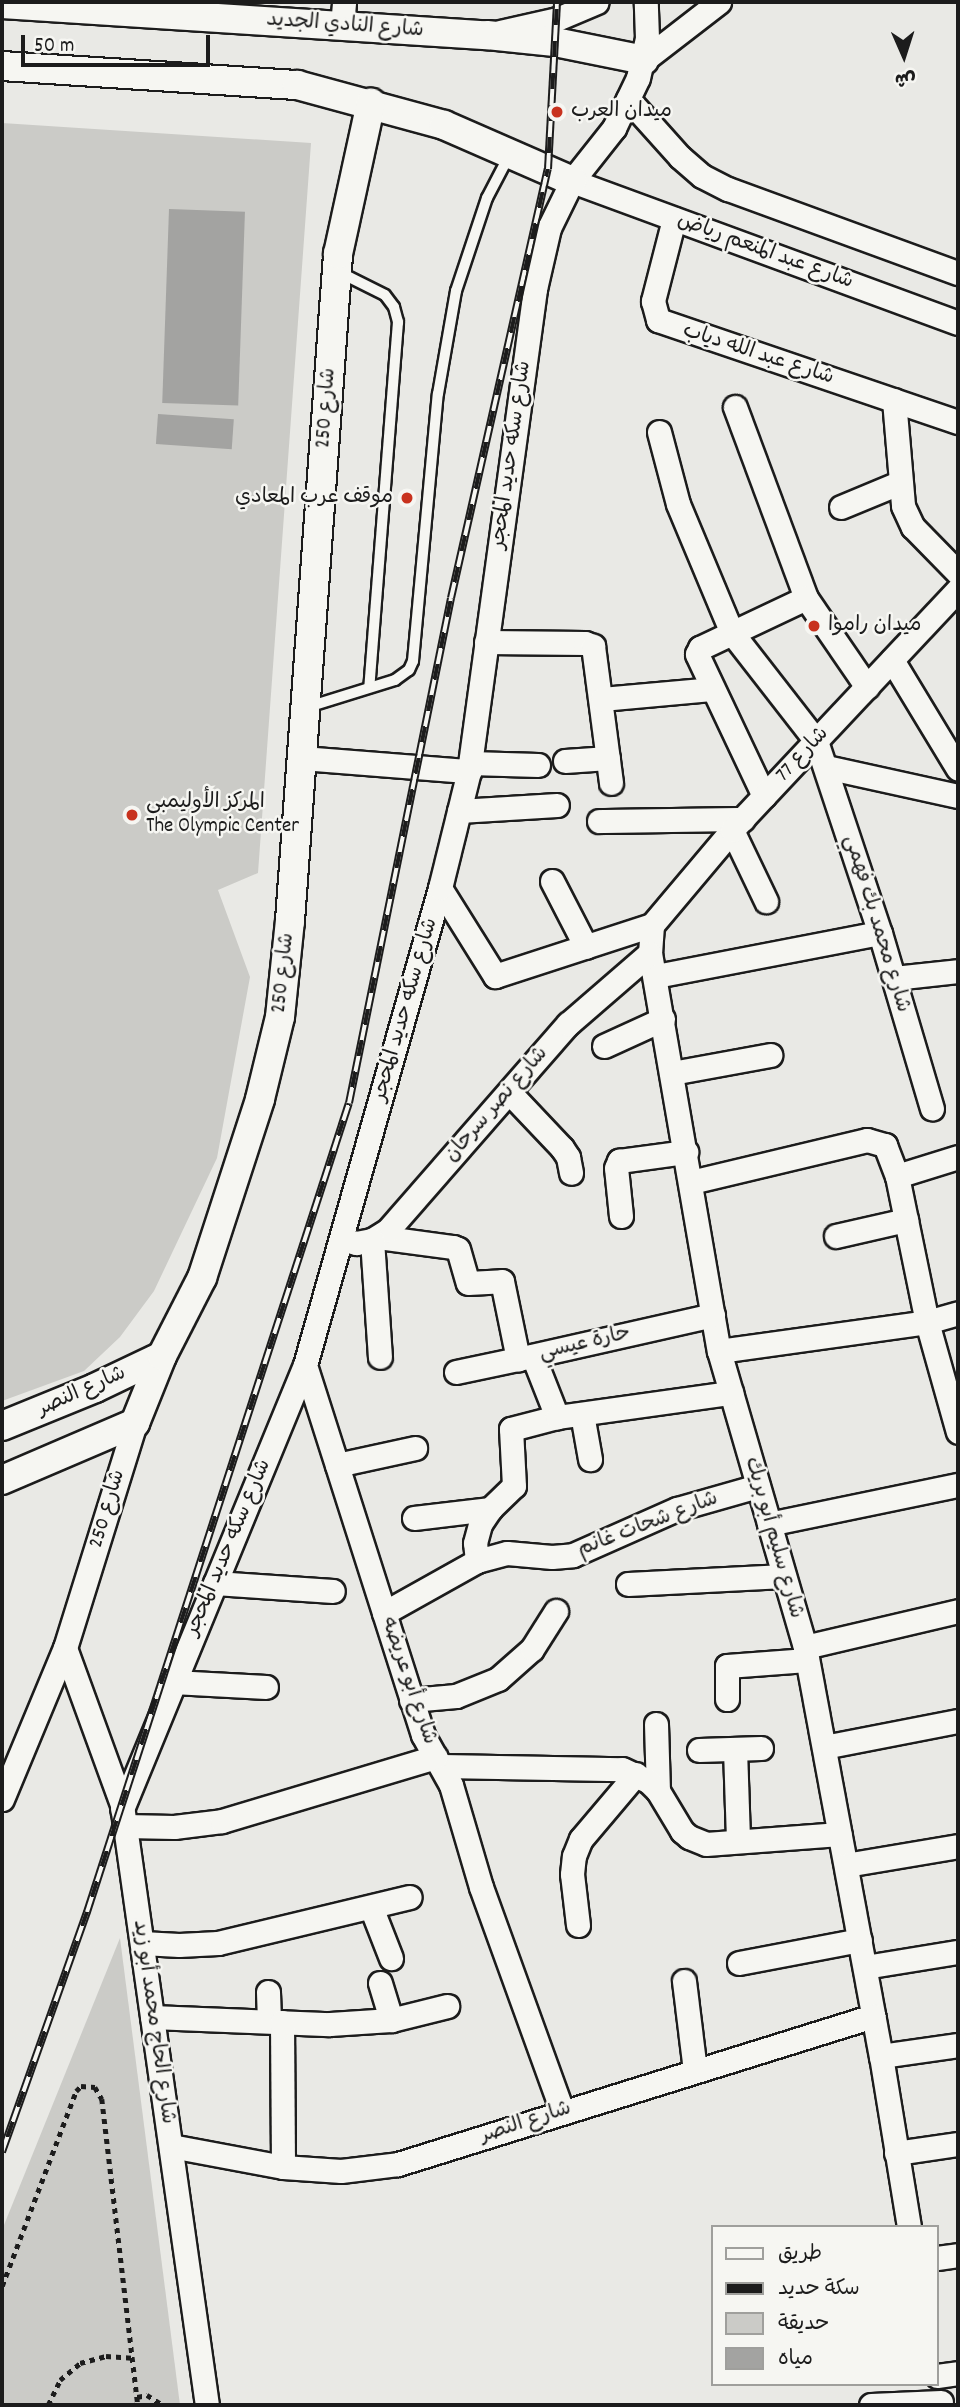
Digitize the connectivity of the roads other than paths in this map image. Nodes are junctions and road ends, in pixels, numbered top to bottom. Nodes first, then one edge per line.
1 (597, 2) edge
2 (646, 2) edge
3 (719, 2) edge
4 (2, 5) edge
5 (343, 14) edge
6 (487, 35) junction
7 (645, 60) junction
8 (2, 66) edge
9 (628, 99) junction
10 (371, 103) junction
11 (510, 154) junction
12 (572, 181) junction
13 (674, 219) junction
14 (337, 271) junction
15 (958, 274) edge
16 (958, 323) edge
17 (894, 400) junction
18 (735, 407) dead end
19 (958, 422) edge
20 (659, 432) dead end
21 (899, 483) junction
22 (841, 507) dead end
23 (958, 573) edge
24 (958, 589) edge
25 (806, 598) junction
26 (732, 633) junction
27 (486, 642) junction
28 (892, 660) junction
29 (369, 687) junction
30 (867, 687) junction
31 (711, 689) junction
32 (602, 699) junction
33 (305, 708) junction
34 (816, 741) junction
35 (302, 758) junction
36 (608, 758) junction
37 (565, 761) dead end
38 (538, 765) dead end
39 (826, 766) junction
40 (469, 767) junction
41 (958, 769) edge
42 (611, 783) dead end
43 (764, 796) junction
44 (958, 796) edge
45 (557, 805) dead end
46 (459, 811) junction
47 (599, 821) dead end
48 (738, 825) junction
49 (552, 881) dead end
50 (440, 887) junction
51 (766, 901) dead end
52 (652, 925) junction
53 (880, 933) junction
54 (586, 947) junction
55 (650, 953) junction
56 (958, 971) edge
57 (656, 976) junction
58 (894, 978) junction
59 (663, 1018) junction
60 (604, 1046) dead end
61 (770, 1055) dead end
62 (672, 1073) junction
63 (509, 1092) junction
64 (932, 1108) dead end
65 (686, 1152) junction
66 (958, 1157) edge
67 (571, 1173) dead end
68 (897, 1176) junction
69 (691, 1182) junction
70 (621, 1216) dead end
71 (906, 1220) junction
72 (836, 1236) dead end
73 (341, 1239) junction
74 (375, 1239) junction
75 (958, 1313) edge
76 (713, 1315) junction
77 (927, 1322) junction
78 (719, 1351) junction
79 (162, 1356) junction
80 (380, 1357) dead end
81 (525, 1358) junction
82 (305, 1365) junction
83 (456, 1372) dead end
84 (732, 1393) junction
85 (582, 1413) junction
86 (557, 1417) junction
87 (135, 1423) junction
88 (2, 1426) edge
89 (958, 1432) edge
90 (415, 1448) dead end
91 (590, 1459) dead end
92 (337, 1465) junction
93 (2, 1480) edge
94 (958, 1485) edge
95 (758, 1486) junction
96 (490, 1509) junction
97 (414, 1518) dead end
98 (769, 1524) junction
99 (477, 1561) junction
100 (784, 1576) junction
101 (215, 1583) junction
102 (628, 1584) dead end
103 (333, 1591) dead end
104 (556, 1611) dead end
105 (958, 1611) edge
106 (384, 1613) junction
107 (65, 1648) junction
108 (806, 1653) junction
109 (173, 1682) junction
110 (266, 1687) dead end
111 (727, 1699) dead end
112 (411, 1700) junction
113 (958, 1721) edge
114 (656, 1724) dead end
115 (824, 1747) junction
116 (761, 1748) dead end
117 (735, 1749) junction
118 (699, 1750) dead end
119 (439, 1762) junction
120 (636, 1774) junction
121 (658, 1791) junction
122 (2, 1799) edge
123 (124, 1818) junction
124 (840, 1834) junction
125 (738, 1841) junction
126 (958, 1846) edge
127 (846, 1865) junction
128 (410, 1897) dead end
129 (371, 1907) junction
130 (578, 1925) dead end
131 (860, 1940) junction
132 (142, 1943) junction
133 (958, 1952) edge
134 (391, 1958) dead end
135 (740, 1964) dead end
136 (865, 1967) junction
137 (684, 1981) dead end
138 (380, 1983) dead end
139 (268, 1992) dead end
140 (447, 2006) dead end
141 (874, 2016) junction
142 (152, 2017) junction
143 (391, 2020) junction
144 (276, 2022) junction
145 (958, 2045) edge
146 (881, 2056) junction
147 (695, 2070) junction
148 (562, 2111) junction
149 (958, 2144) edge
150 (171, 2146) junction
151 (895, 2152) junction
152 (283, 2167) junction
153 (909, 2225) edge
154 (958, 2255) edge
155 (939, 2258) edge
156 (958, 2373) edge
157 (939, 2376) edge
158 (940, 2396) edge
159 (207, 2405) edge
160 (872, 2405) edge

1 - 6 street
2 - 7 street
3 - 7 street
4 - 5 street, شارع النادي الجديد
5 - 6 street, شارع النادي الجديد
6 - 7 street, شارع النادي الجديد
7 - 9 street
8 - 10 street
9 - 12 street
9 - 15 street
10 - 11 street
10 - 14 street, شارع 250
11 - 12 street
11 - 29 lane
12 - 13 street, شارع عبد المنعم رياض
12 - 27 street, شارع سكه حديد المحجر
13 - 16 street, شارع عبد المنعم رياض
13 - 17 street, شارع عبد الله دياب
14 - 29 lane
14 - 33 street, شارع 250
17 - 19 street, شارع عبد الله دياب
17 - 21 street
18 - 25 street
20 - 26 street, شارع محمد بك فهمي
21 - 22 street
21 - 23 street
24 - 28 street, شارع 77
25 - 26 street
25 - 30 street
26 - 31 street
26 - 34 street, شارع محمد بك فهمي
27 - 32 street
27 - 40 street, شارع سكه حديد المحجر
28 - 30 street, شارع 77
28 - 41 street
29 - 33 lane
30 - 34 street, شارع 77
31 - 32 street
31 - 43 street
32 - 36 street
33 - 35 street, شارع 250
34 - 39 street, شارع محمد بك فهمي
34 - 43 street, شارع 77
35 - 40 street
35 - 79 street, شارع 250
36 - 37 street
36 - 42 street
38 - 40 street
39 - 44 street
39 - 53 street, شارع محمد بك فهمي
40 - 46 street, شارع سكه حديد المحجر
43 - 48 street, شارع 77
45 - 46 street
46 - 50 street, شارع سكه حديد المحجر
47 - 48 street
48 - 51 street
48 - 52 street, شارع 77
49 - 54 street
50 - 54 street
50 - 73 street, شارع سكه حديد المحجر
52 - 54 street
52 - 55 street, شارع سليم أبو بريك
53 - 57 street
53 - 58 street, شارع محمد بك فهمي
55 - 57 street, شارع سليم أبو بريك
55 - 63 street, شارع نصر سرحان
56 - 58 street
57 - 59 street, شارع سليم أبو بريك
58 - 64 street, شارع محمد بك فهمي
59 - 60 street
59 - 62 street, شارع سليم أبو بريك
61 - 62 street
62 - 65 street, شارع سليم أبو بريك
63 - 67 street
63 - 74 street, شارع نصر سرحان
65 - 69 street, شارع سليم أبو بريك
65 - 70 street
66 - 68 street
68 - 69 street
68 - 71 street
69 - 76 street, شارع سليم أبو بريك
71 - 72 street
71 - 77 street
73 - 74 street
73 - 82 street, شارع سكه حديد المحجر
74 - 80 street
74 - 81 street, حارة عيسي
75 - 77 street
76 - 78 street, شارع سليم أبو بريك
76 - 81 street, حارة عيسي
77 - 78 street
77 - 89 street
78 - 84 street, شارع سليم أبو بريك
79 - 87 street, شارع 250
79 - 88 street, شارع النصر
81 - 83 street
81 - 86 street
82 - 92 street, شارع أبو عريضه
82 - 101 street, شارع سكه حديد المحجر
84 - 85 street
84 - 95 street, شارع سليم أبو بريك
85 - 86 street
85 - 91 street
86 - 96 street
87 - 93 street
87 - 107 street, شارع 250
90 - 92 street
92 - 106 street, شارع أبو عريضه
94 - 98 street
95 - 98 street, شارع سليم أبو بريك
95 - 99 street, شارع شحات غانم
96 - 97 street
96 - 99 street
98 - 100 street, شارع سليم أبو بريك
99 - 106 street, شارع شحات غانم
100 - 102 street
100 - 108 street, شارع سليم أبو بريك
101 - 103 street
101 - 109 street, شارع سكه حديد المحجر
104 - 112 street
105 - 108 street
106 - 112 street, شارع أبو عريضه
107 - 122 street, شارع 250
107 - 123 street, شارع الحاج محمد أبو زيد
108 - 111 street
108 - 115 street, شارع سليم أبو بريك
109 - 110 street
109 - 123 street, شارع سكه حديد المحجر
112 - 119 street, شارع أبو عريضه
113 - 115 street
114 - 121 street
115 - 124 street, شارع سليم أبو بريك
116 - 117 street
117 - 118 street
117 - 125 street
119 - 120 street
119 - 123 street
119 - 148 street, شارع أبو عريضه
120 - 121 street
120 - 130 street
121 - 125 street
123 - 132 street, شارع الحاج محمد أبو زيد
124 - 125 street
124 - 127 street, شارع سليم أبو بريك
126 - 127 street
127 - 131 street, شارع سليم أبو بريك
128 - 129 street
129 - 132 street
129 - 134 street
131 - 135 street
131 - 136 street, شارع سليم أبو بريك
132 - 142 street, شارع الحاج محمد أبو زيد
133 - 136 street
136 - 141 street, شارع سليم أبو بريك
137 - 147 street
138 - 143 street
139 - 144 street
140 - 143 street
141 - 146 street, شارع سليم أبو بريك
141 - 147 street, شارع النصر
142 - 144 street
142 - 150 street, شارع الحاج محمد أبو زيد
143 - 144 street
144 - 152 street
145 - 146 street
146 - 151 street, شارع سليم أبو بريك
147 - 148 street, شارع النصر
148 - 152 street, شارع النصر
149 - 151 street
150 - 152 street, شارع النصر
150 - 159 street, شارع الحاج محمد أبو زيد
151 - 153 street, شارع سليم أبو بريك
154 - 155 street
156 - 157 street
158 - 160 street

